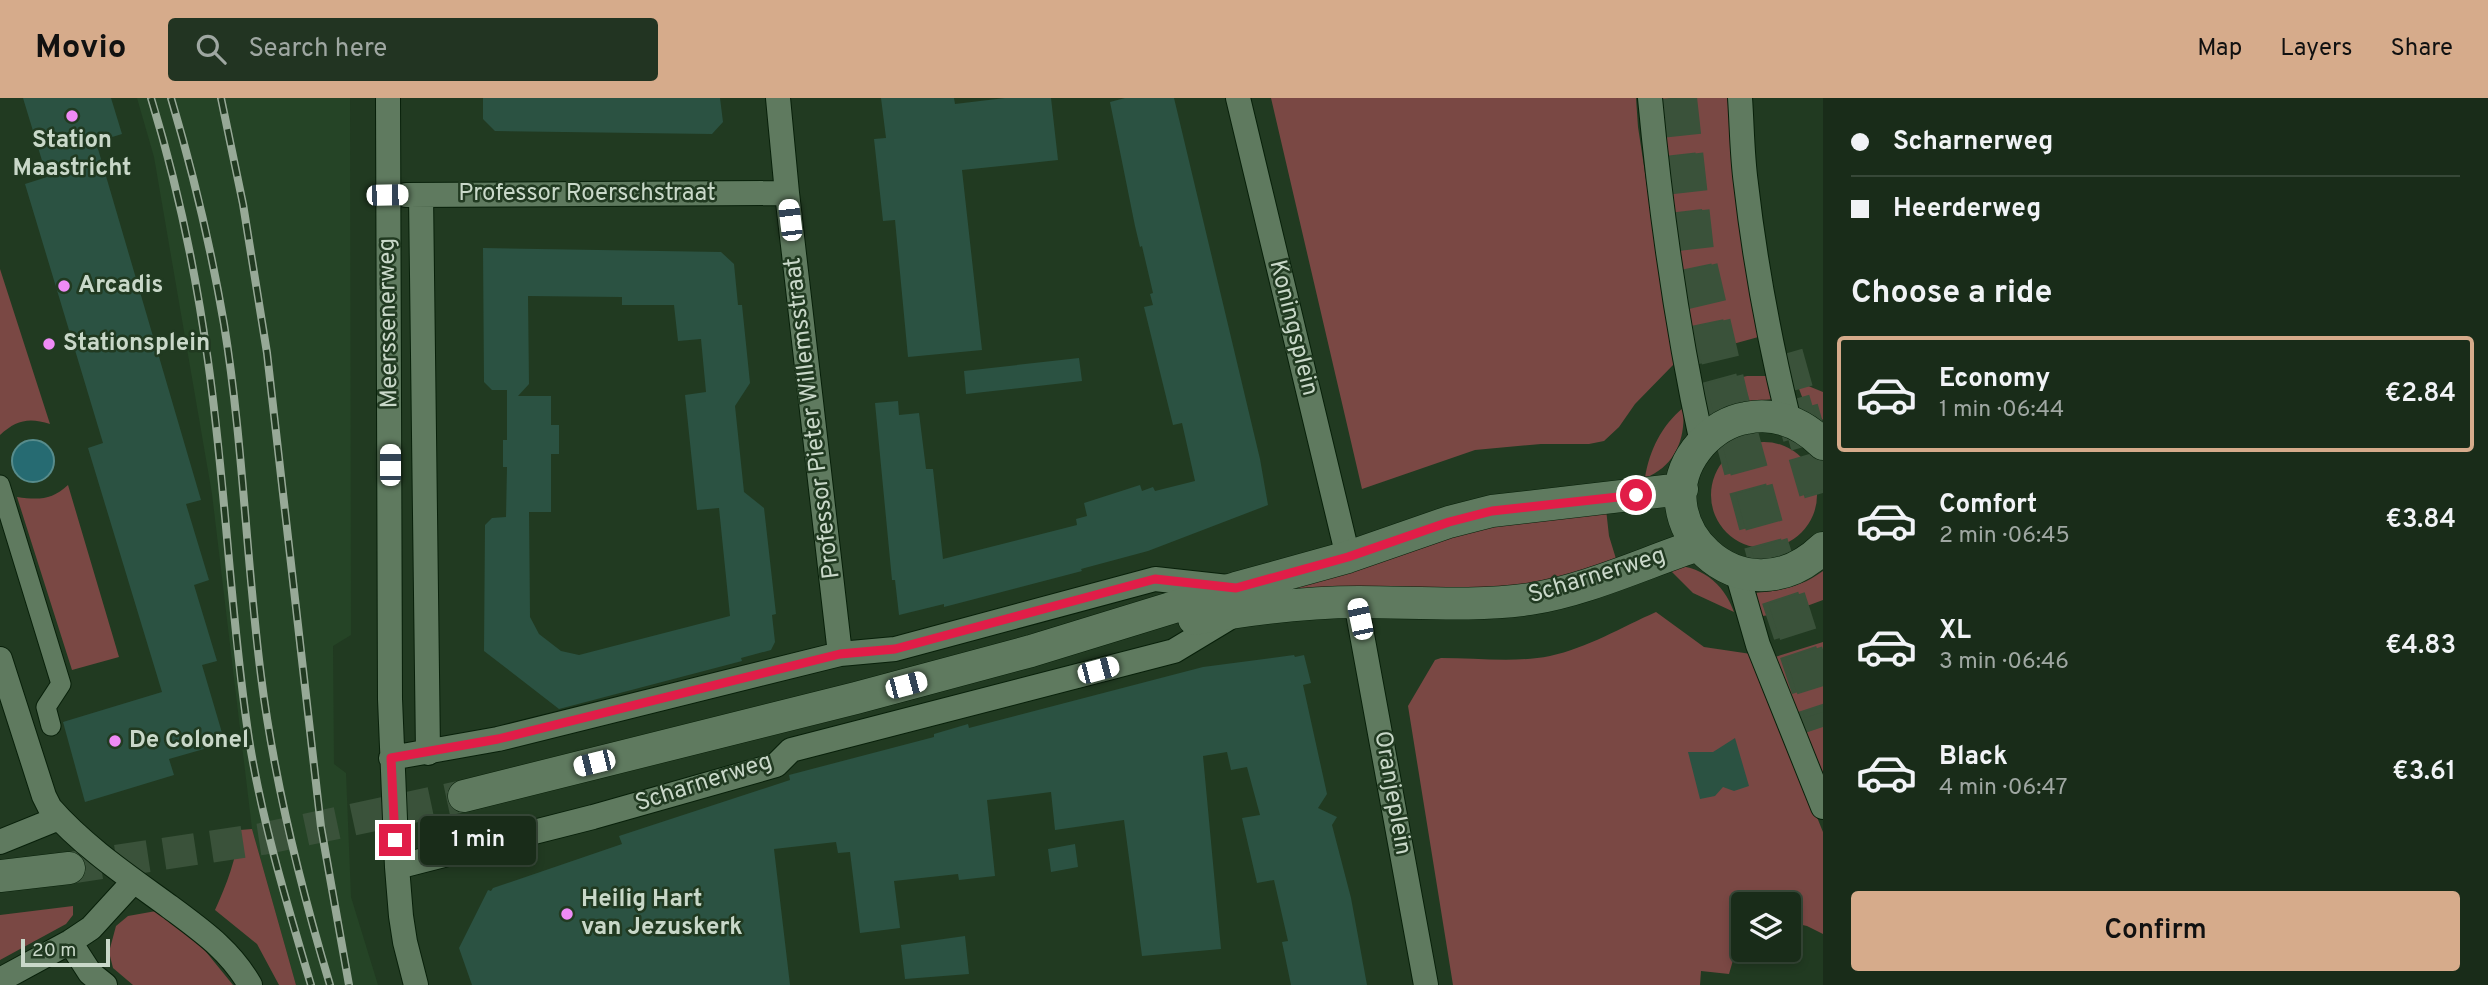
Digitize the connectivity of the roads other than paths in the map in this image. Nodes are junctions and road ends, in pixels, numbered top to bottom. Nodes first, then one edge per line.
1 (388, 98) edge
2 (778, 98) edge
3 (1238, 98) edge
4 (1650, 98) edge
5 (1740, 98) edge
6 (787, 193) junction
7 (387, 195) junction
8 (421, 195) junction
9 (1789, 421) junction
10 (1702, 443) junction
11 (1823, 444) edge
12 (0, 485) edge
13 (1682, 489) junction
14 (1698, 545) junction
15 (1823, 548) edge
16 (1348, 557) junction
17 (1737, 572) junction
18 (1240, 599) junction
19 (1356, 602) junction
20 (840, 654) junction
21 (0, 659) edge
22 (51, 726) dead end
23 (428, 753) junction
24 (391, 758) junction
25 (464, 796) tunnel mouth
26 (1823, 807) edge
27 (59, 818) junction
28 (0, 842) edge
29 (397, 867) junction
30 (69, 868) tunnel mouth
31 (0, 876) edge
32 (134, 881) junction
33 (70, 943) junction
34 (0, 980) edge
35 (105, 985) edge
36 (250, 985) edge
37 (416, 985) edge
38 (1426, 985) edge

1 - 7 street, Meerssenerweg
2 - 6 street, Professor Pieter Willemsstraat
3 - 16 street, Koningsplein
4 - 10 street
5 - 9 street
6 - 8 street, Professor Roerschstraat
6 - 20 street, Professor Pieter Willemsstraat
7 - 8 street, Professor Roerschstraat
7 - 24 street, Meerssenerweg
8 - 23 street, Meerssenerweg
9 - 10 street
9 - 11 street
10 - 13 street
12 - 22 street
13 - 14 street
13 - 16 street, Scharnerweg
14 - 17 street
14 - 19 street, Scharnerweg
15 - 17 street
16 - 18 street, Scharnerweg
17 - 26 street
18 - 19 street, Scharnerweg
18 - 20 street, Scharnerweg
18 - 25 street, Scharnerweg
18 - 29 street, Scharnerweg
19 - 38 street, Oranjeplein
20 - 23 street, Scharnerweg
21 - 27 street
23 - 24 street, Scharnerweg
24 - 29 street, Meerssenerweg
27 - 28 street
27 - 32 street
29 - 37 street, Meerssenerweg
30 - 31 street
32 - 33 street
32 - 36 street
33 - 34 street
33 - 35 street

